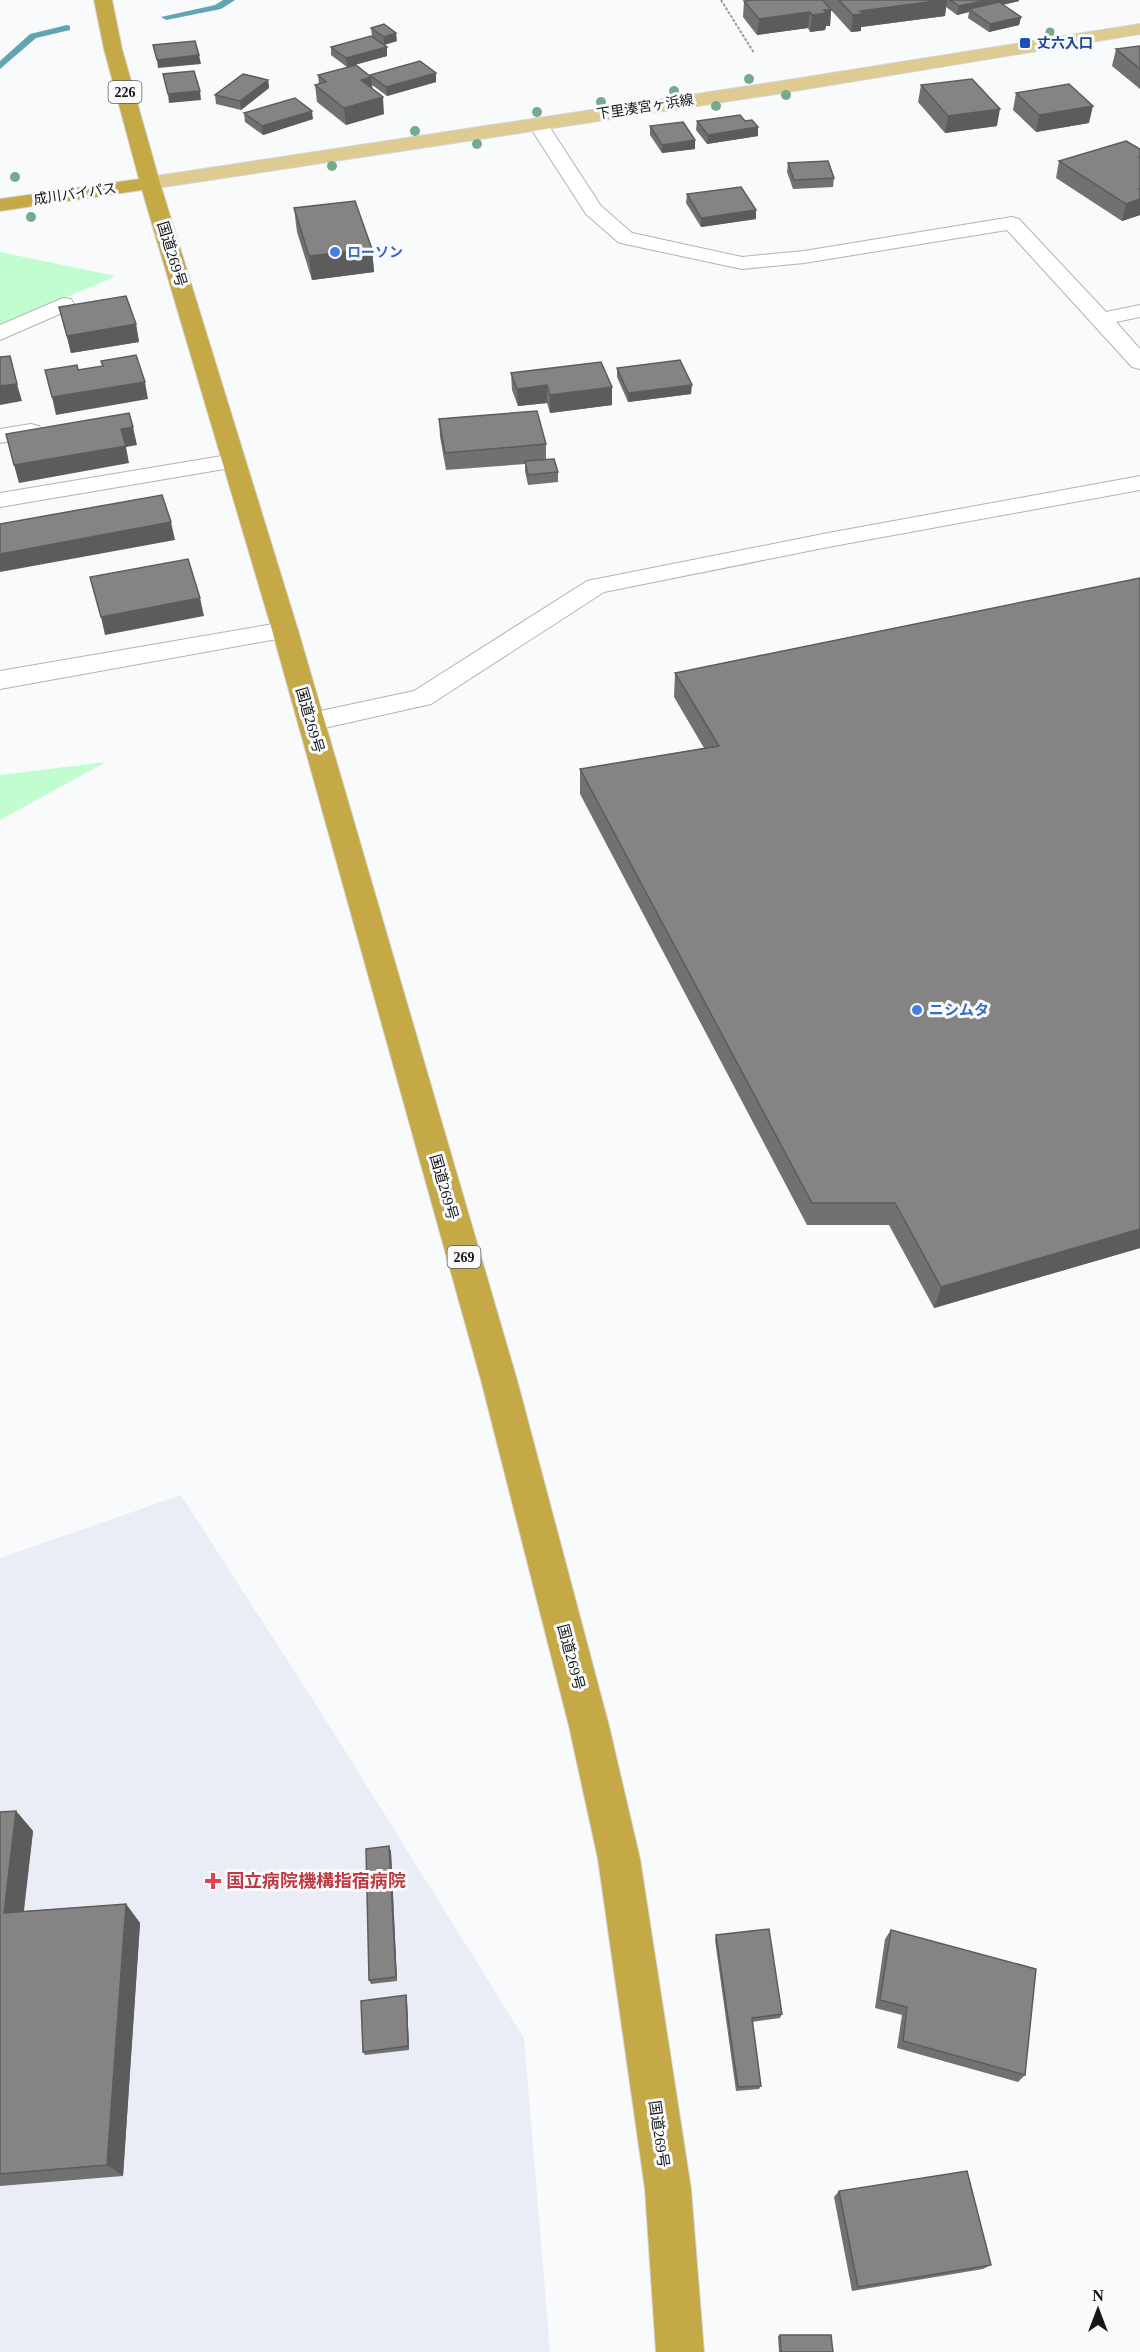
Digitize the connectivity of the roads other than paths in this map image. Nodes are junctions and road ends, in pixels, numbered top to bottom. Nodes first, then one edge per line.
1 (103, 0) edge
2 (1140, 29) edge
3 (538, 124) junction
4 (150, 183) junction
5 (0, 205) edge
6 (63, 303) dead end
7 (1140, 310) edge
8 (1101, 319) junction
9 (0, 333) edge
10 (1140, 362) edge
11 (31, 431) edge
12 (0, 436) edge
13 (234, 462) junction
14 (1140, 483) edge
15 (0, 500) edge
16 (285, 630) junction
17 (0, 680) edge
18 (311, 722) junction
19 (680, 2352) edge

1 - 4 highway, 226
2 - 3 main road, 下里湊宮ヶ浜線
3 - 4 main road, 下里湊宮ヶ浜線
3 - 8 street
4 - 5 highway, 成川バイパス
4 - 13 highway, 国道269号 / 269
6 - 9 street
7 - 8 street
8 - 10 street
11 - 12 street
13 - 15 street
13 - 16 highway, 国道269号 / 269
14 - 18 street
16 - 17 street
16 - 18 highway, 国道269号 / 269
18 - 19 highway, 国道269号 / 269

